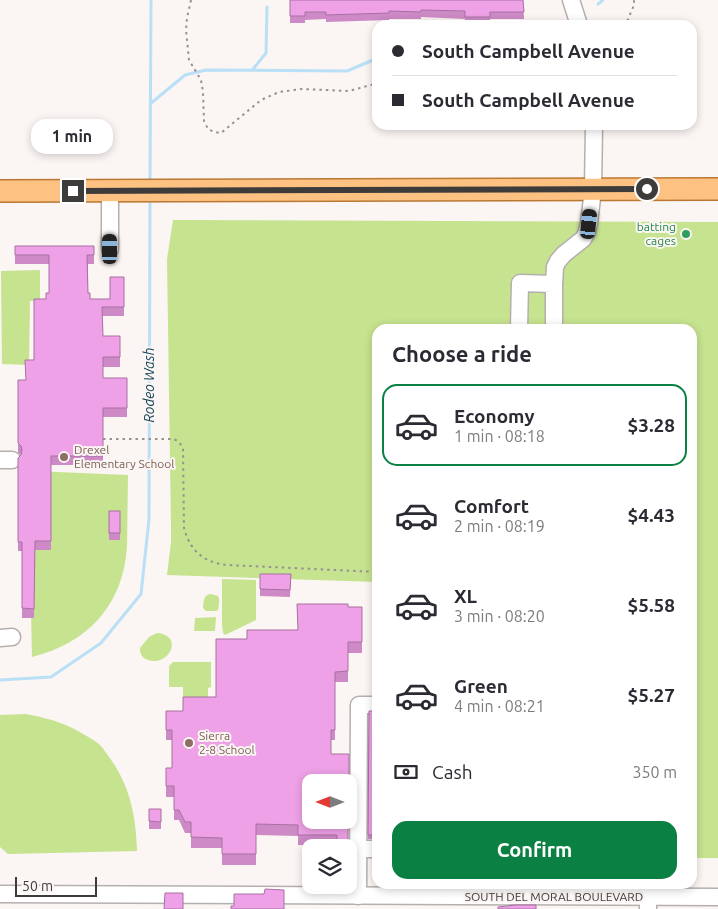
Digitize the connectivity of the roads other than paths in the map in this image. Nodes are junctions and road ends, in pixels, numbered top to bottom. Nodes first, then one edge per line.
1 (571, 0) edge
2 (577, 20) edge
3 (594, 130) edge
4 (593, 189) junction
5 (718, 190) edge
6 (0, 191) edge
7 (110, 191) junction
8 (110, 249) dead end
9 (554, 284) junction
10 (519, 324) edge
11 (554, 324) edge
12 (372, 705) edge
13 (358, 849) junction
14 (372, 849) edge
15 (397, 890) edge
16 (0, 894) edge
17 (358, 896) junction
18 (648, 897) edge
19 (718, 897) edge
20 (320, 902) edge

1 - 2 street
3 - 4 street
4 - 5 main road
4 - 7 main road
4 - 9 street
6 - 7 main road
7 - 8 street
9 - 10 street
9 - 11 street
12 - 13 street
13 - 14 street
13 - 17 street
15 - 17 street, SOUTH DEL MORAL BOULEVARD
15 - 18 street, SOUTH DEL MORAL BOULEVARD
16 - 20 street, SOUTH DEL MORAL BOULEVARD
17 - 20 street, SOUTH DEL MORAL BOULEVARD
18 - 19 street, SOUTH DEL MORAL BOULEVARD

